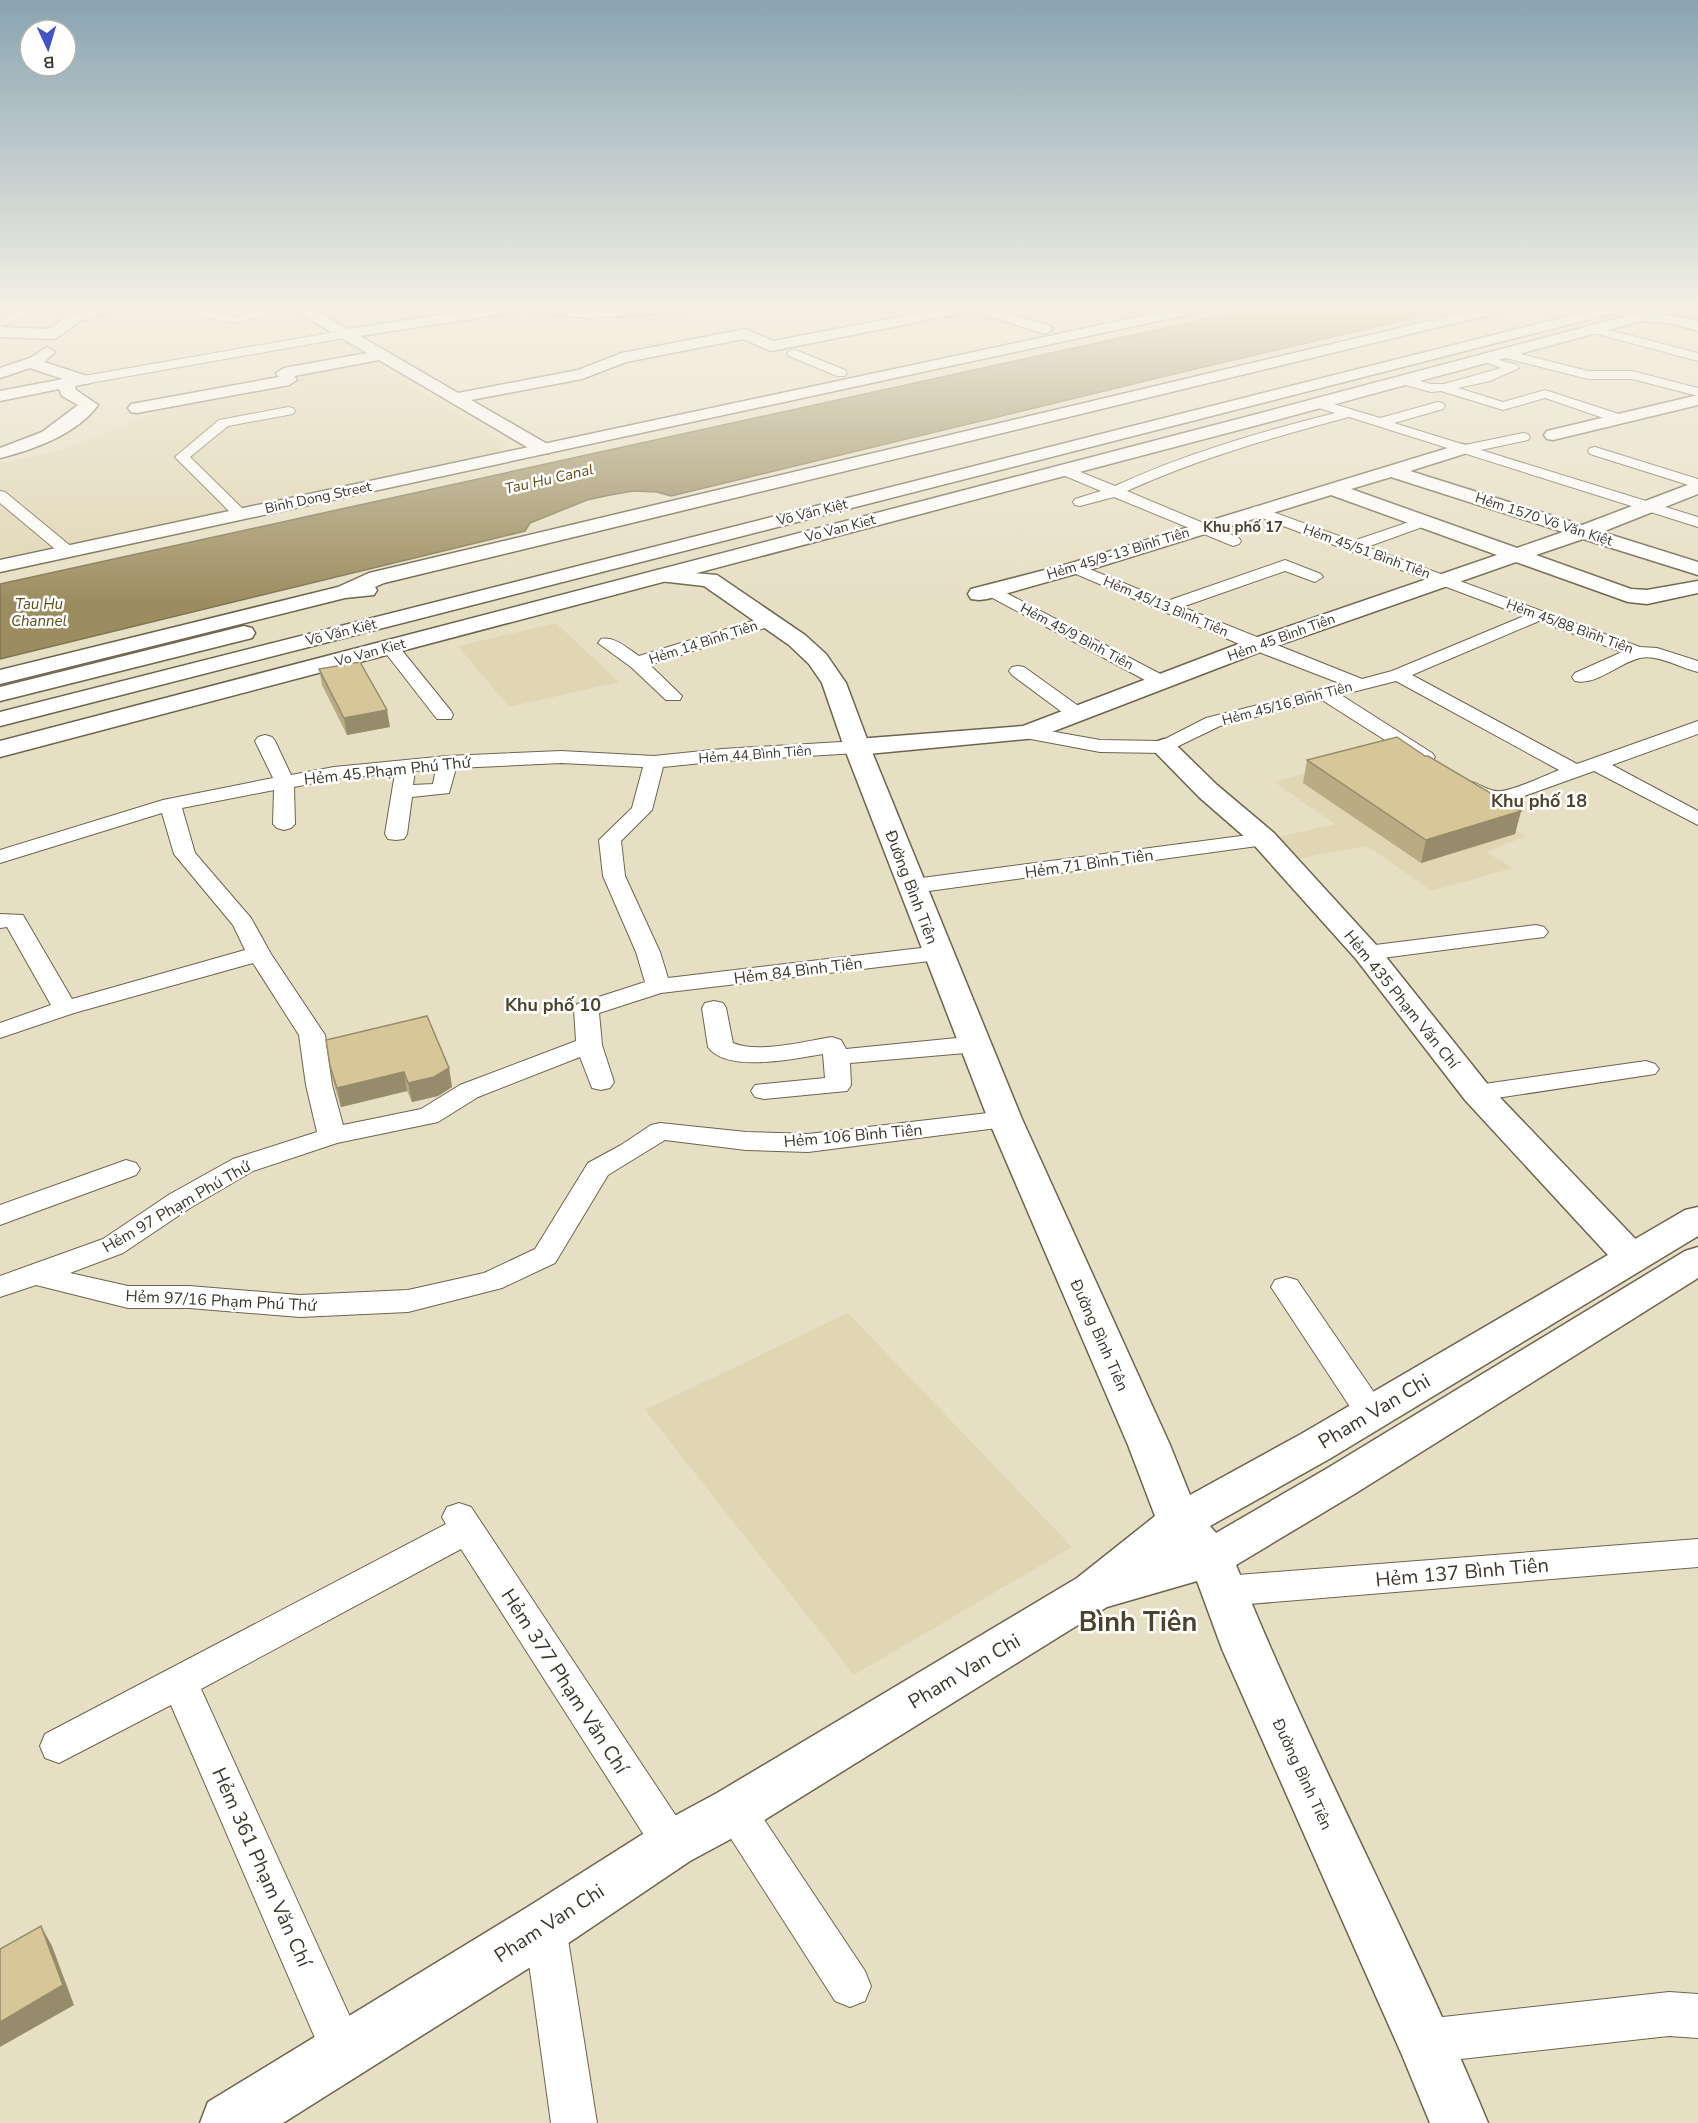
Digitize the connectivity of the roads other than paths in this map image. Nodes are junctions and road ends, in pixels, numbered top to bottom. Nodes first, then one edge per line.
1 (89, 405) edge
2 (153, 405) edge
3 (468, 405) edge
4 (696, 405) edge
5 (749, 405) edge
6 (1111, 405) edge
7 (1146, 405) edge
8 (1254, 405) edge
9 (1309, 405) edge
10 (1324, 405) edge
11 (1578, 405) edge
12 (1677, 405) edge
13 (1438, 406) dead end
14 (137, 408) dead end
15 (288, 411) dead end
16 (1350, 413) junction
17 (1107, 415) junction
18 (1620, 419) junction
19 (1379, 423) junction
20 (636, 429) junction
21 (1553, 435) dead end
22 (1523, 437) dead end
23 (543, 449) junction
24 (1461, 449) junction
25 (1595, 451) dead end
26 (0, 453) edge
27 (1063, 470) junction
28 (1389, 470) junction
29 (1698, 486) edge
30 (1332, 489) junction
31 (1114, 492) junction
32 (0, 495) edge
33 (1080, 502) dead end
34 (1650, 507) junction
35 (1256, 511) junction
36 (240, 514) junction
37 (1423, 522) junction
38 (1698, 522) edge
39 (1204, 527) junction
40 (1583, 532) junction
41 (1233, 541) dead end
42 (1354, 546) junction
43 (67, 551) junction
44 (1511, 555) junction
45 (555, 556) dead end
46 (0, 566) edge
47 (1075, 568) junction
48 (1698, 569) edge
49 (709, 571) junction
50 (1315, 577) dead end
51 (1444, 578) junction
52 (1698, 587) edge
53 (345, 592) junction
54 (986, 592) joint
55 (382, 599) dead end
56 (1168, 606) junction
57 (1540, 615) junction
58 (768, 621) junction
59 (607, 643) dead end
60 (1257, 645) junction
61 (390, 647) junction
62 (1638, 652) junction
63 (1694, 662) edge
64 (637, 663) junction
65 (1017, 671) dead end
66 (1398, 675) junction
67 (1581, 676) dead end
68 (0, 677) edge
69 (1162, 682) junction
70 (1359, 684) junction
71 (1326, 693) junction
72 (0, 694) edge
73 (673, 696) dead end
74 (1077, 714) junction
75 (444, 715) dead end
76 (0, 719) edge
77 (1698, 727) edge
78 (1027, 733) junction
79 (266, 741) dead end
80 (857, 747) junction
81 (1164, 747) junction
82 (0, 749) edge
83 (447, 762) junction
84 (654, 762) junction
85 (406, 765) junction
86 (1597, 765) junction
87 (1577, 772) junction
88 (284, 781) junction
89 (403, 792) junction
90 (170, 804) junction
91 (1698, 819) edge
92 (284, 824) dead end
93 (396, 834) dead end
94 (1264, 840) junction
95 (0, 857) edge
96 (914, 886) junction
97 (0, 921) edge
98 (1536, 932) dead end
99 (938, 953) junction
100 (1368, 953) junction
101 (259, 954) junction
102 (658, 986) junction
103 (65, 1008) junction
104 (714, 1008) dead end
105 (0, 1031) edge
106 (977, 1044) junction
107 (589, 1045) junction
108 (837, 1057) junction
109 (1646, 1069) dead end
110 (601, 1082) dead end
111 (764, 1091) dead end
112 (1477, 1093) junction
113 (1005, 1119) junction
114 (332, 1136) junction
115 (126, 1169) dead end
116 (0, 1214) edge
117 (1698, 1219) edge
118 (545, 1256) joint
119 (1632, 1258) junction
120 (1697, 1263) edge
121 (36, 1275) junction
122 (0, 1287) edge
123 (1286, 1287) dead end
124 (1371, 1413) junction
125 (1698, 1553) edge
126 (1205, 1557) junction
127 (179, 1682) junction
128 (59, 1746) dead end
129 (735, 1810) junction
130 (672, 1844) junction
131 (544, 1927) junction
132 (850, 1986) dead end
133 (1698, 2016) edge
134 (1425, 2041) junction
135 (344, 2052) junction
136 (287, 2106) edge
137 (229, 2123) edge
138 (574, 2123) edge
139 (1459, 2123) edge

1 - 26 main road
2 - 14 main road
3 - 23 main road
4 - 20 main road, Binh Dong Street
5 - 20 main road, Binh Dong Street
6 - 53 main road, Võ Văn Kiệt
7 - 17 main road, Võ Văn Kiệt
8 - 76 main road, Võ Văn Kiệt
9 - 27 main road, Vo Van Kiet
10 - 16 lane
11 - 18 lane
12 - 18 main road
13 - 19 lane
15 - 36 lane
16 - 19 lane
16 - 31 lane
17 - 45 main road, Võ Văn Kiệt
17 - 53 main road, Võ Văn Kiệt
18 - 21 main road
19 - 24 lane
20 - 23 main road, Binh Dong Street
22 - 24 lane
23 - 36 main road, Binh Dong Street
24 - 28 main road
24 - 34 lane
25 - 29 lane
27 - 31 lane
27 - 49 main road, Vo Van Kiet
28 - 30 main road
28 - 40 main road, Hẻm 1570 Võ Văn Kiệt
29 - 34 main road, Hẻm 45 Bình Tiên
30 - 35 main road
30 - 37 main road
31 - 33 lane
31 - 39 lane
32 - 43 lane
34 - 38 lane
34 - 40 main road, Hẻm 45 Bình Tiên
35 - 39 main road, Hẻm 45/9-13 Bình Tiên
35 - 42 lane, Hẻm 45/51 Bình Tiên
36 - 43 main road, Binh Dong Street
37 - 42 lane
37 - 44 main road
39 - 41 lane
39 - 47 main road, Hẻm 45/9-13 Bình Tiên
40 - 44 main road, Hẻm 45 Bình Tiên
40 - 48 main road, Hẻm 1570 Võ Văn Kiệt
42 - 51 lane, Hẻm 45/51 Bình Tiên
43 - 46 main road, Binh Dong Street
44 - 51 main road, Hẻm 45 Bình Tiên
44 - 52 main road
47 - 54 main road, Hẻm 45/9-13 Bình Tiên
47 - 56 lane, Hẻm 45/13 Bình Tiên
49 - 58 main road, Đường Bình Tiên
49 - 61 main road, Vo Van Kiet
50 - 56 lane
51 - 57 lane, Hẻm 45/88 Bình Tiên
51 - 60 main road, Hẻm 45 Bình Tiên
53 - 68 main road, Võ Văn Kiệt
54 - 69 lane, Hẻm 45/9 Bình Tiên
55 - 72 main road, Võ Văn Kiệt
56 - 60 lane, Hẻm 45/13 Bình Tiên
57 - 62 lane, Hẻm 45/88 Bình Tiên
57 - 66 lane, Hẻm 45/16 Bình Tiên
58 - 64 lane, Hẻm 14 Bình Tiên
58 - 80 main road, Đường Bình Tiên
59 - 64 lane, Hẻm 14 Bình Tiên
60 - 69 main road, Hẻm 45 Bình Tiên
60 - 70 lane, Hẻm 45/13 Bình Tiên
61 - 75 lane
61 - 82 main road, Vo Van Kiet
62 - 63 lane, Hẻm 45/88 Bình Tiên
62 - 67 lane
64 - 73 lane, Hẻm 14 Bình Tiên
65 - 74 lane
66 - 70 lane, Hẻm 45/16 Bình Tiên
66 - 87 lane
69 - 74 main road, Hẻm 45 Bình Tiên
70 - 71 lane, Hẻm 45/16 Bình Tiên
71 - 81 lane, Hẻm 45/16 Bình Tiên
71 - 87 lane
74 - 78 main road, Hẻm 45 Bình Tiên
77 - 86 lane
78 - 80 main road, Hẻm 45 Bình Tiên
78 - 81 lane, Hẻm 45/16 Bình Tiên
79 - 88 lane
80 - 84 lane, Hẻm 44 Bình Tiên
80 - 96 main road, Đường Bình Tiên
81 - 94 main road, Hẻm 435 Phạm Văn Chí
83 - 84 lane, Hẻm 45 Phạm Phú Thứ
83 - 85 lane, Hẻm 45 Phạm Phú Thứ
83 - 89 lane
84 - 102 lane
85 - 88 lane, Hẻm 45 Phạm Phú Thứ
85 - 89 lane
86 - 87 lane
86 - 91 lane
88 - 90 lane, Hẻm 45 Phạm Phú Thứ
88 - 92 lane
89 - 93 lane
90 - 95 lane, Hẻm 45 Phạm Phú Thứ
90 - 101 lane
94 - 96 lane, Hẻm 71 Bình Tiên
94 - 100 main road, Hẻm 435 Phạm Văn Chí
96 - 99 main road, Đường Bình Tiên
97 - 103 lane
98 - 100 lane
99 - 102 lane, Hẻm 84 Bình Tiên
99 - 106 main road, Đường Bình Tiên
100 - 112 main road, Hẻm 435 Phạm Văn Chí
101 - 103 lane
101 - 114 lane
102 - 107 lane, Hẻm 84 Bình Tiên
103 - 105 lane
104 - 108 lane
106 - 108 lane
106 - 113 main road, Đường Bình Tiên
107 - 110 lane, Hẻm 84 Bình Tiên
107 - 114 lane, Hẻm 97 Phạm Phú Thứ
108 - 111 lane
109 - 112 lane
112 - 119 main road, Hẻm 435 Phạm Văn Chí
113 - 118 lane, Hẻm 106 Bình Tiên
113 - 126 main road, Đường Bình Tiên
114 - 121 lane, Hẻm 97 Phạm Phú Thứ
115 - 116 lane
117 - 119 main road, Pham Van Chi
118 - 121 lane, Hẻm 97/16 Phạm Phú Thứ
119 - 124 main road, Pham Van Chi
120 - 126 main road
121 - 122 lane, Hẻm 97 Phạm Phú Thứ
123 - 124 lane
124 - 126 main road, Pham Van Chi
125 - 126 lane, Hẻm 137 Bình Tiên
126 - 129 main road, Pham Van Chi
126 - 134 main road, Đường Bình Tiên
127 - 128 lane
127 - 130 lane, Hẻm 377 Phạm Văn Chí
127 - 135 lane, Hẻm 361 Phạm Văn Chí
129 - 130 main road, Pham Van Chi
129 - 132 lane
130 - 131 main road, Pham Van Chi
131 - 135 main road, Pham Van Chi
131 - 138 lane
133 - 134 lane
134 - 139 main road, Đường Bình Tiên
135 - 136 main road, Pham Van Chi
136 - 137 main road, Pham Van Chi

